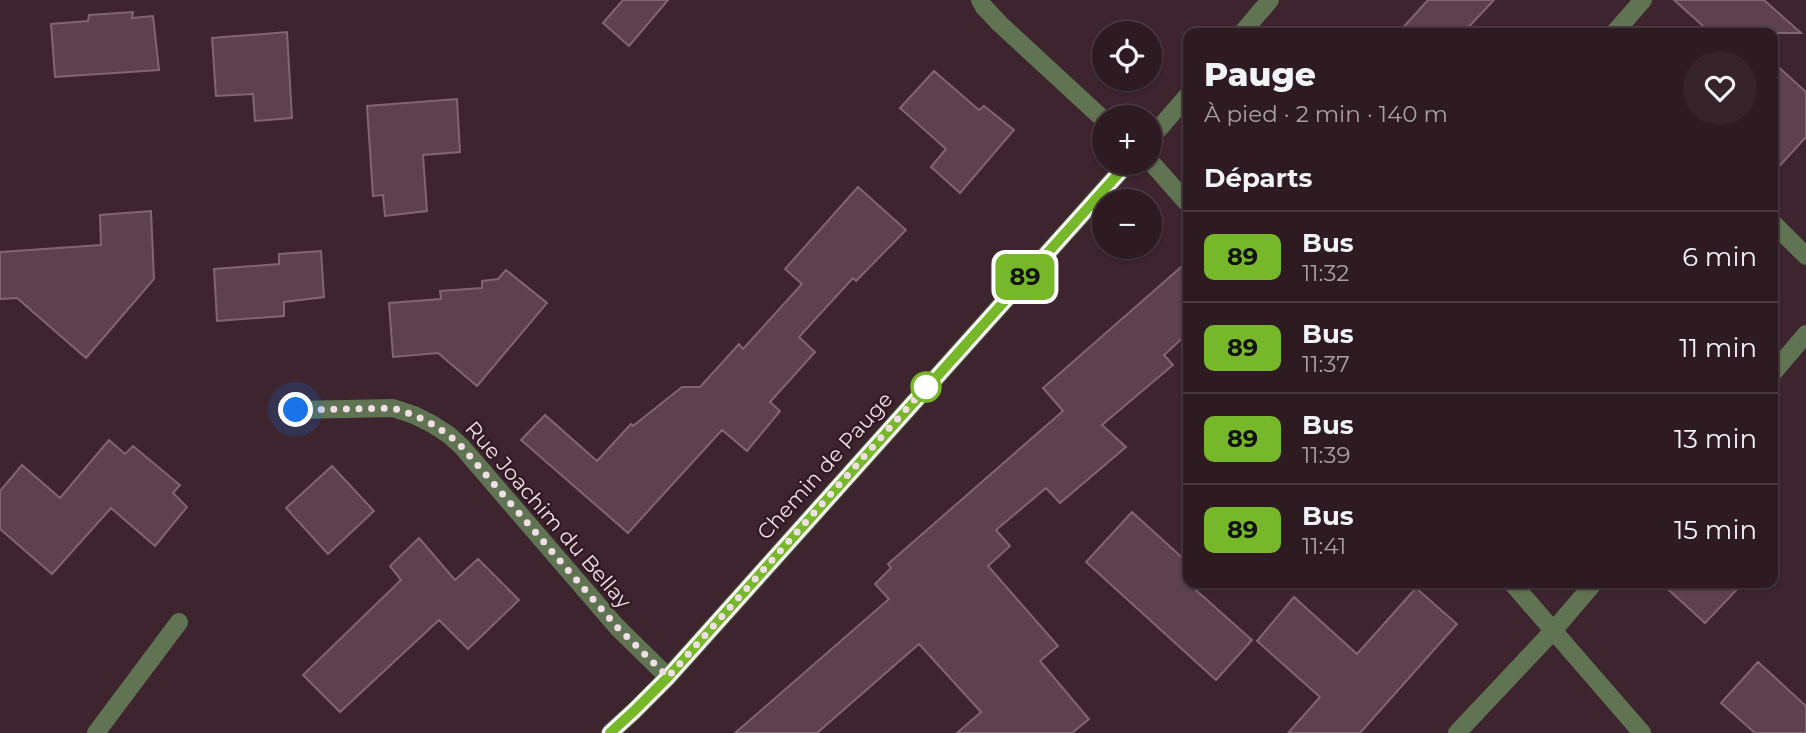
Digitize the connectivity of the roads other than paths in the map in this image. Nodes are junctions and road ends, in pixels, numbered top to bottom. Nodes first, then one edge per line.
1 (980, 0) edge
2 (1270, 0) edge
3 (1643, 0) edge
4 (1246, 28) edge
5 (1618, 28) edge
6 (1183, 101) edge
7 (1092, 109) edge
8 (1162, 125) edge
9 (1117, 175) edge
10 (1162, 175) edge
11 (1183, 198) edge
12 (1778, 228) edge
13 (1806, 256) edge
14 (1806, 334) edge
15 (1778, 367) edge
16 (296, 410) dead end
17 (1515, 588) edge
18 (1590, 588) edge
19 (178, 622) dead end
20 (1553, 631) junction
21 (668, 677) junction
22 (96, 733) edge
23 (610, 733) edge
24 (1457, 733) edge
25 (1642, 733) edge

1 - 7 street
2 - 4 street
3 - 5 street
6 - 8 street
9 - 21 street, Chemin de Pauge
10 - 11 street
12 - 13 street
14 - 15 street
16 - 21 street, Rue Joachim du Bellay
17 - 20 street
18 - 20 street
19 - 22 street
20 - 24 street
20 - 25 street
21 - 23 street, Chemin de Pauge

